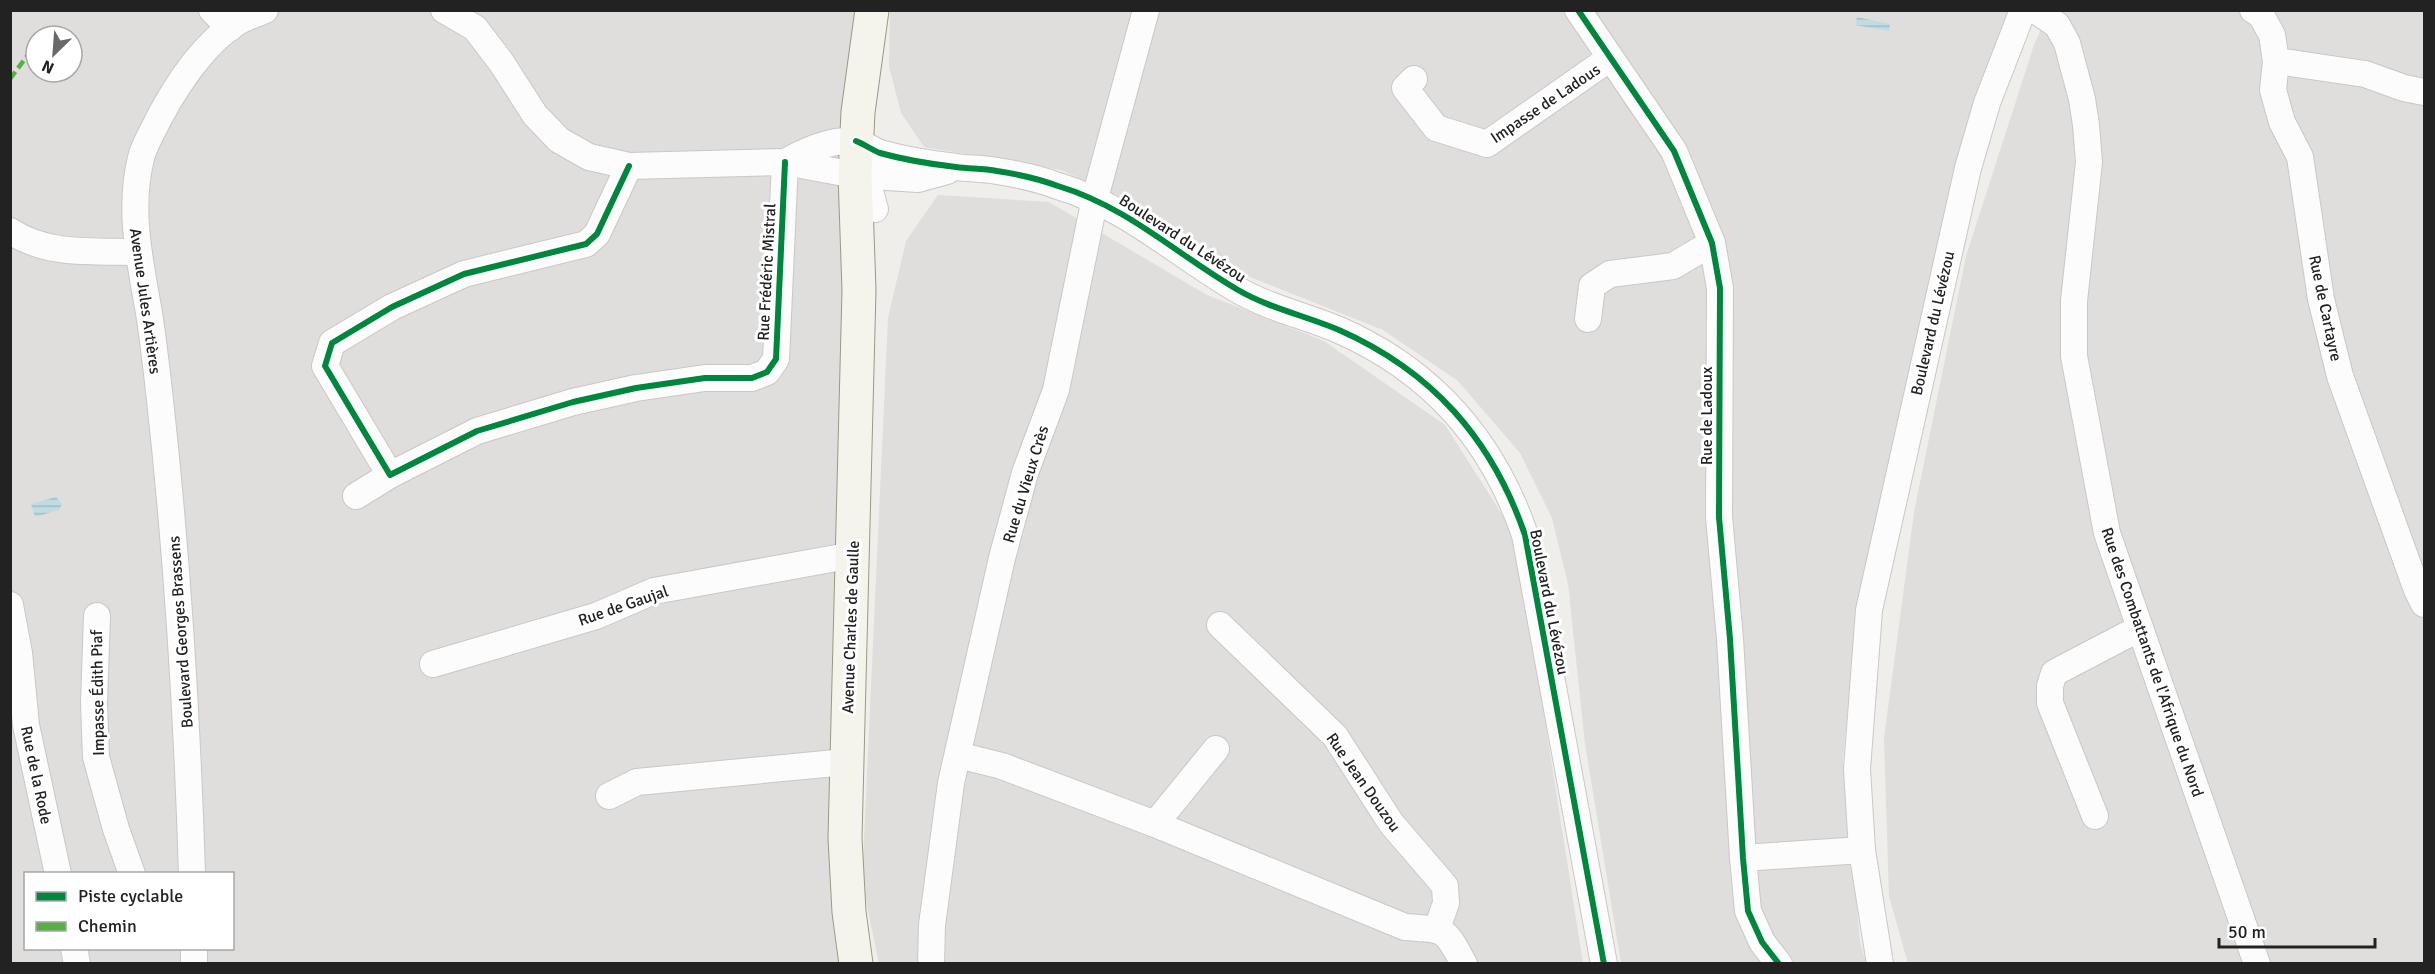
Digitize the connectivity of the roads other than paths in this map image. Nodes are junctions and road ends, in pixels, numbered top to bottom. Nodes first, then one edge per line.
1 (265, 10) edge
2 (872, 10) edge
3 (1146, 10) edge
4 (1578, 10) edge
5 (2023, 10) edge
6 (2035, 10) edge
7 (2253, 10) edge
8 (459, 13) edge
9 (221, 19) edge
10 (1610, 58) junction
11 (2276, 61) junction
12 (1414, 79) dead end
13 (2424, 92) edge
14 (865, 154) junction
15 (785, 162) junction
16 (629, 166) junction
17 (1095, 198) junction
18 (10, 231) edge
19 (1712, 243) junction
20 (137, 252) junction
21 (859, 290) junction
22 (1588, 319) dead end
23 (159, 391) joint
24 (390, 475) junction
25 (356, 496) dead end
26 (853, 555) junction
27 (2424, 604) edge
28 (10, 605) edge
29 (96, 616) dead end
30 (1220, 625) dead end
31 (2140, 628) junction
32 (433, 664) dead end
33 (1216, 749) dead end
34 (957, 755) junction
35 (846, 762) junction
36 (609, 796) dead end
37 (2095, 816) dead end
38 (1155, 824) junction
39 (1862, 850) junction
40 (1743, 858) junction
41 (58, 872) edge
42 (132, 872) edge
43 (192, 872) edge
44 (1437, 929) junction
45 (856, 963) edge
46 (932, 963) edge
47 (1464, 963) edge
48 (1604, 963) edge
49 (1779, 963) edge
50 (1880, 963) edge
51 (2257, 963) edge

1 - 9 street, Avenue Jules Artières
2 - 14 main road, Avenue Charles de Gaulle
2 - 14 main road, Avenue Charles de Gaulle
3 - 17 street, Rue du Vieux Crès
4 - 10 street, Rue de Ladoux
5 - 39 street, Boulevard du Lévézou
6 - 31 street, Rue des Combattants de l'Afrique du Nord
7 - 11 street, Rue de Cartayre
8 - 16 street
9 - 20 street, Avenue Jules Artières
10 - 12 street, Impasse de Ladous
10 - 19 street, Rue de Ladoux
11 - 13 street
11 - 27 street, Rue de Cartayre
14 - 15 street
14 - 15 street
14 - 17 street, Boulevard du Lévézou
14 - 21 main road, Avenue Charles de Gaulle
14 - 21 main road, Avenue Charles de Gaulle
15 - 16 street
15 - 24 street, Rue Frédéric Mistral
16 - 24 street
17 - 34 street, Rue du Vieux Crès
17 - 48 street, Boulevard du Lévézou
18 - 20 street
19 - 22 street
19 - 40 street, Rue de Ladoux
20 - 23 street, Avenue Jules Artières
21 - 26 main road, Avenue Charles de Gaulle
23 - 43 street, Boulevard Georges Brassens
24 - 25 street, Rue Frédéric Mistral
26 - 32 street, Rue de Gaujal
26 - 35 main road, Avenue Charles de Gaulle
28 - 41 street, Rue de la Rode
29 - 42 street, Impasse Édith Piaf
30 - 44 street, Rue Jean Douzou
31 - 37 street
31 - 51 street, Rue des Combattants de l'Afrique du Nord
33 - 38 street
34 - 38 street
34 - 46 street, Rue du Vieux Crès
35 - 36 street
35 - 45 main road, Avenue Charles de Gaulle
38 - 44 street
39 - 40 street
39 - 50 street, Boulevard du Lévézou
40 - 49 street, Rue de Ladoux
44 - 47 street

